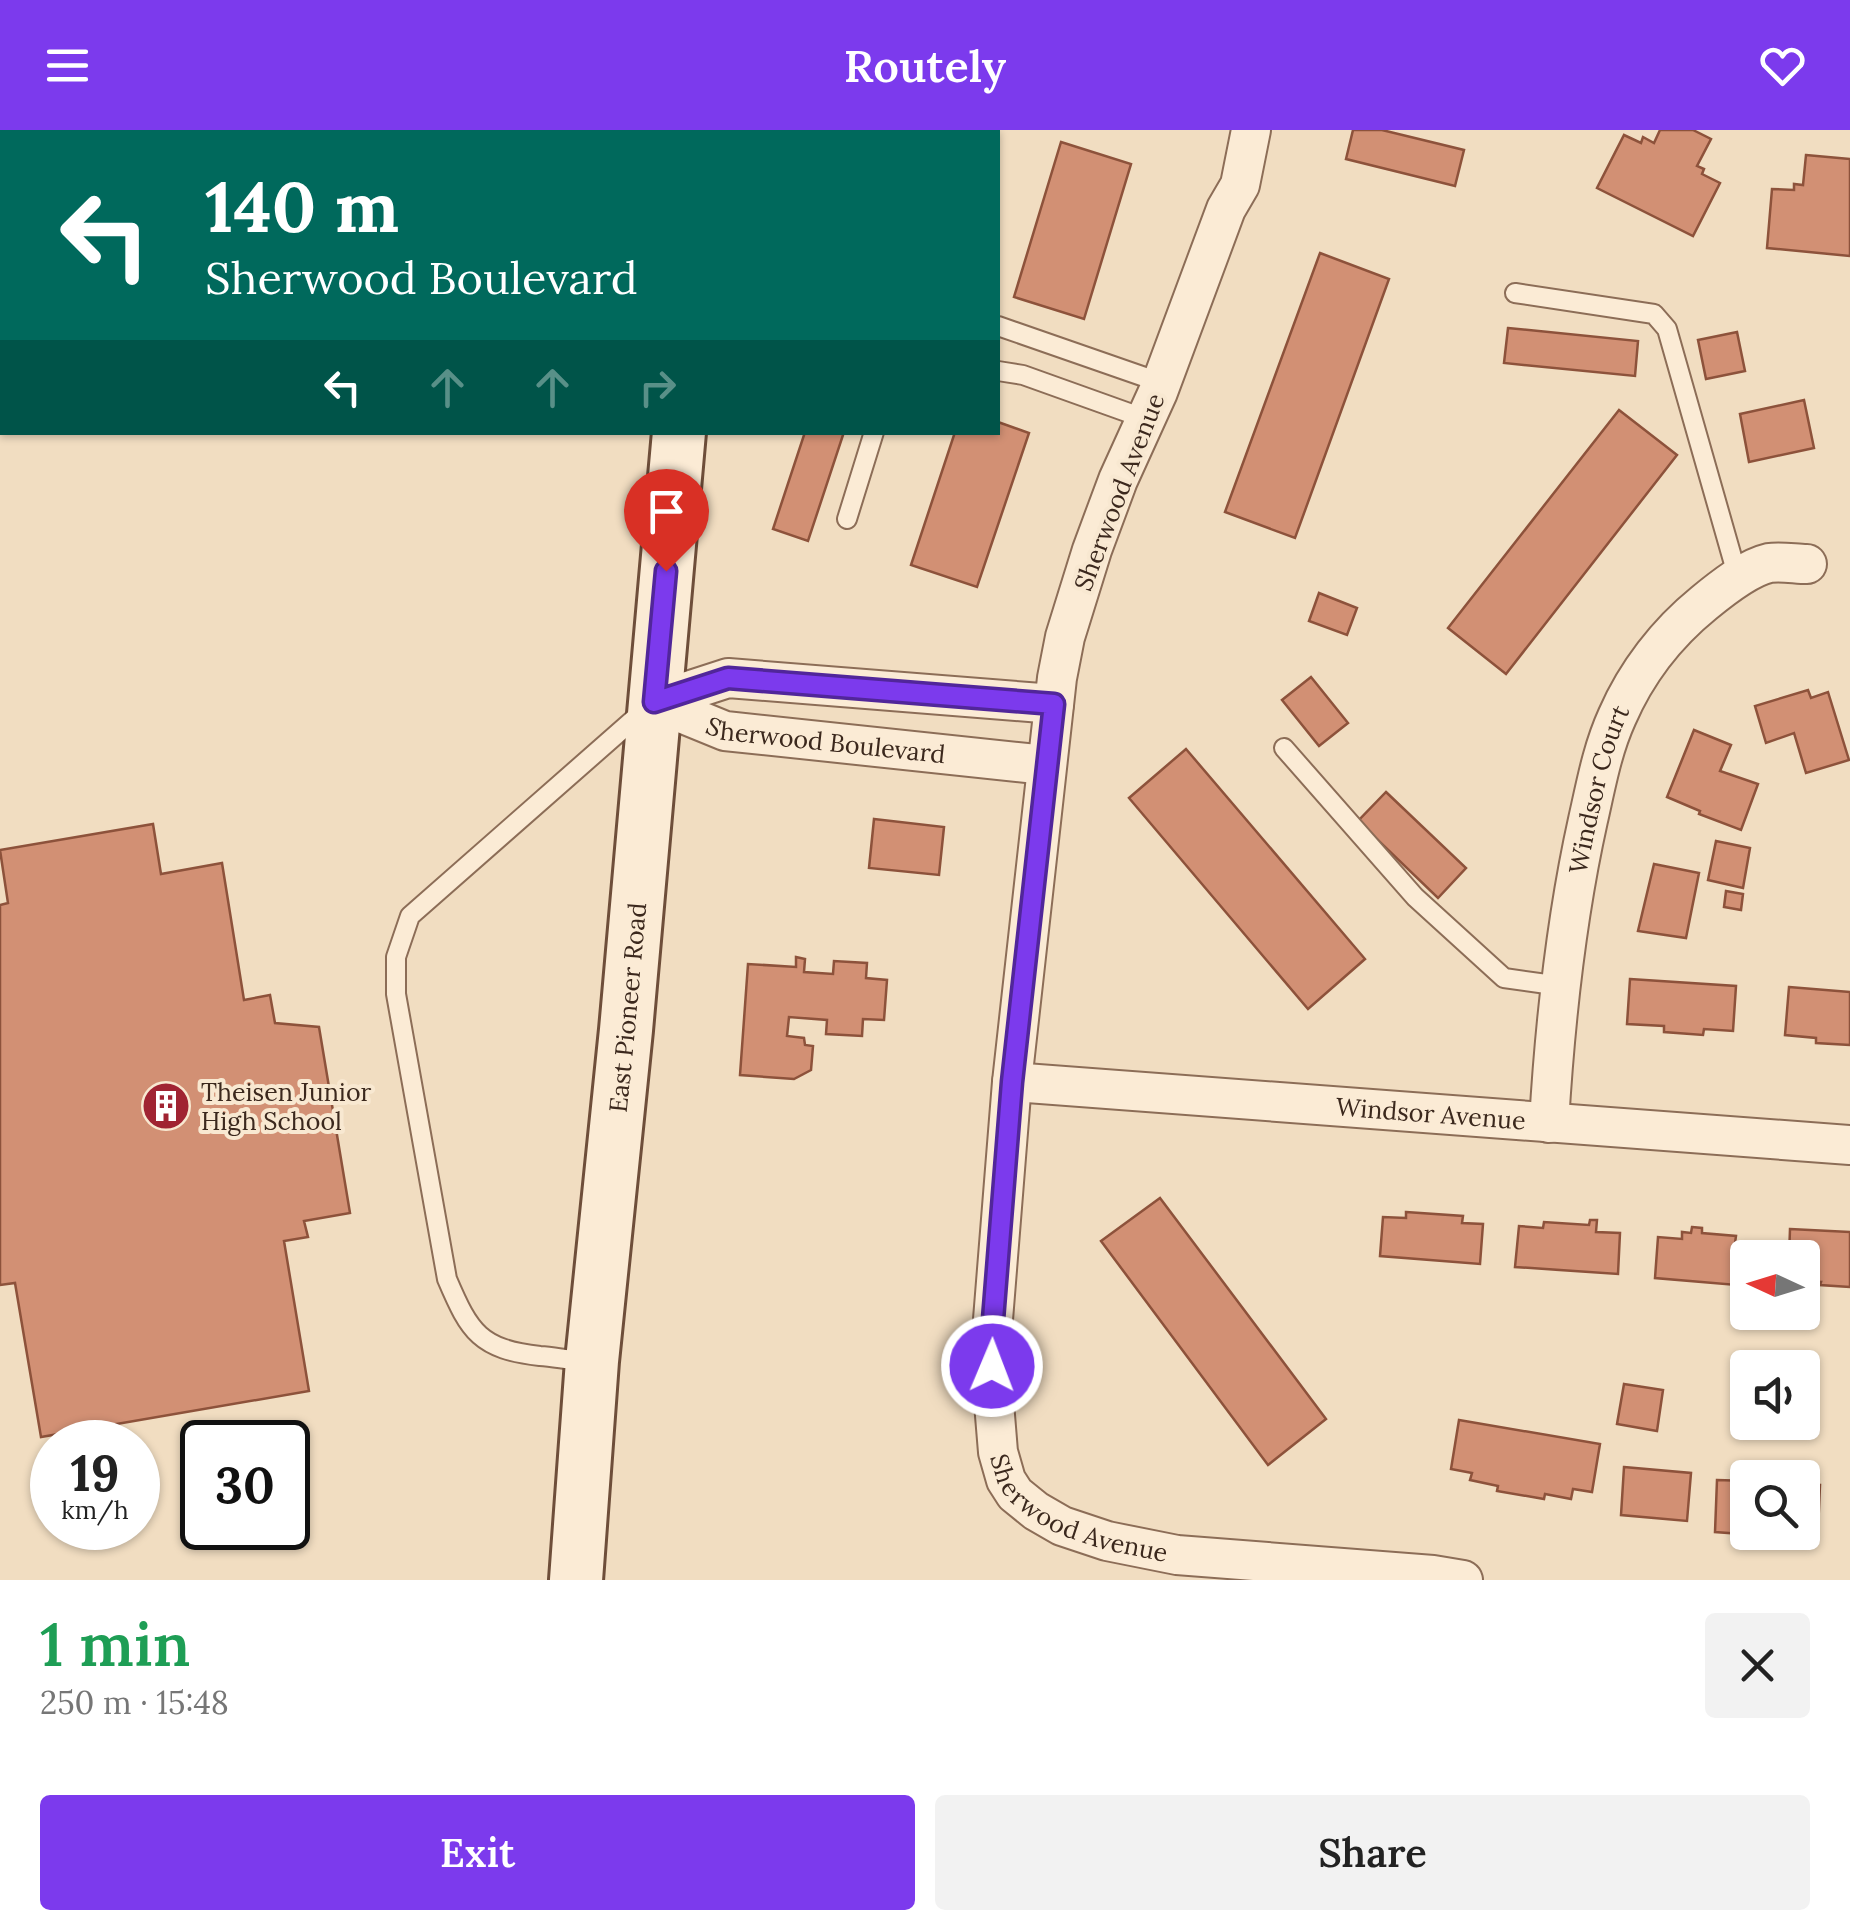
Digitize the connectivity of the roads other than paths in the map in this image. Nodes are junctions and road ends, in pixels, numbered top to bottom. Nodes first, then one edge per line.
1 (1251, 130) edge
2 (1515, 294) dead end
3 (1000, 327) edge
4 (1000, 371) edge
5 (1162, 383) junction
6 (1146, 418) junction
7 (679, 435) edge
8 (873, 435) edge
9 (847, 519) dead end
10 (1808, 564) dead end
11 (1738, 578) junction
12 (654, 702) junction
13 (1054, 704) junction
14 (1284, 748) dead end
15 (1046, 765) junction
16 (1561, 986) junction
17 (1012, 1082) junction
18 (1549, 1123) junction
19 (1850, 1145) edge
20 (592, 1361) junction
21 (576, 1580) edge
22 (1463, 1580) edge

1 - 5 street, Sherwood Avenue
2 - 11 lane
3 - 5 lane
4 - 6 lane
5 - 6 street, Sherwood Avenue
6 - 13 street, Sherwood Avenue
7 - 12 main road, East Pioneer Road
8 - 9 lane
10 - 11 street, Windsor Court
11 - 16 street, Windsor Court
12 - 13 street, Sherwood Boulevard
12 - 15 street, Sherwood Boulevard
12 - 20 main road, East Pioneer Road
12 - 20 lane
13 - 15 street, Sherwood Avenue
14 - 16 lane
15 - 17 street, Sherwood Avenue
16 - 18 street, Windsor Court
17 - 18 street, Windsor Avenue
17 - 22 street, Sherwood Avenue
18 - 19 street, Windsor Avenue
20 - 21 main road, East Pioneer Road

